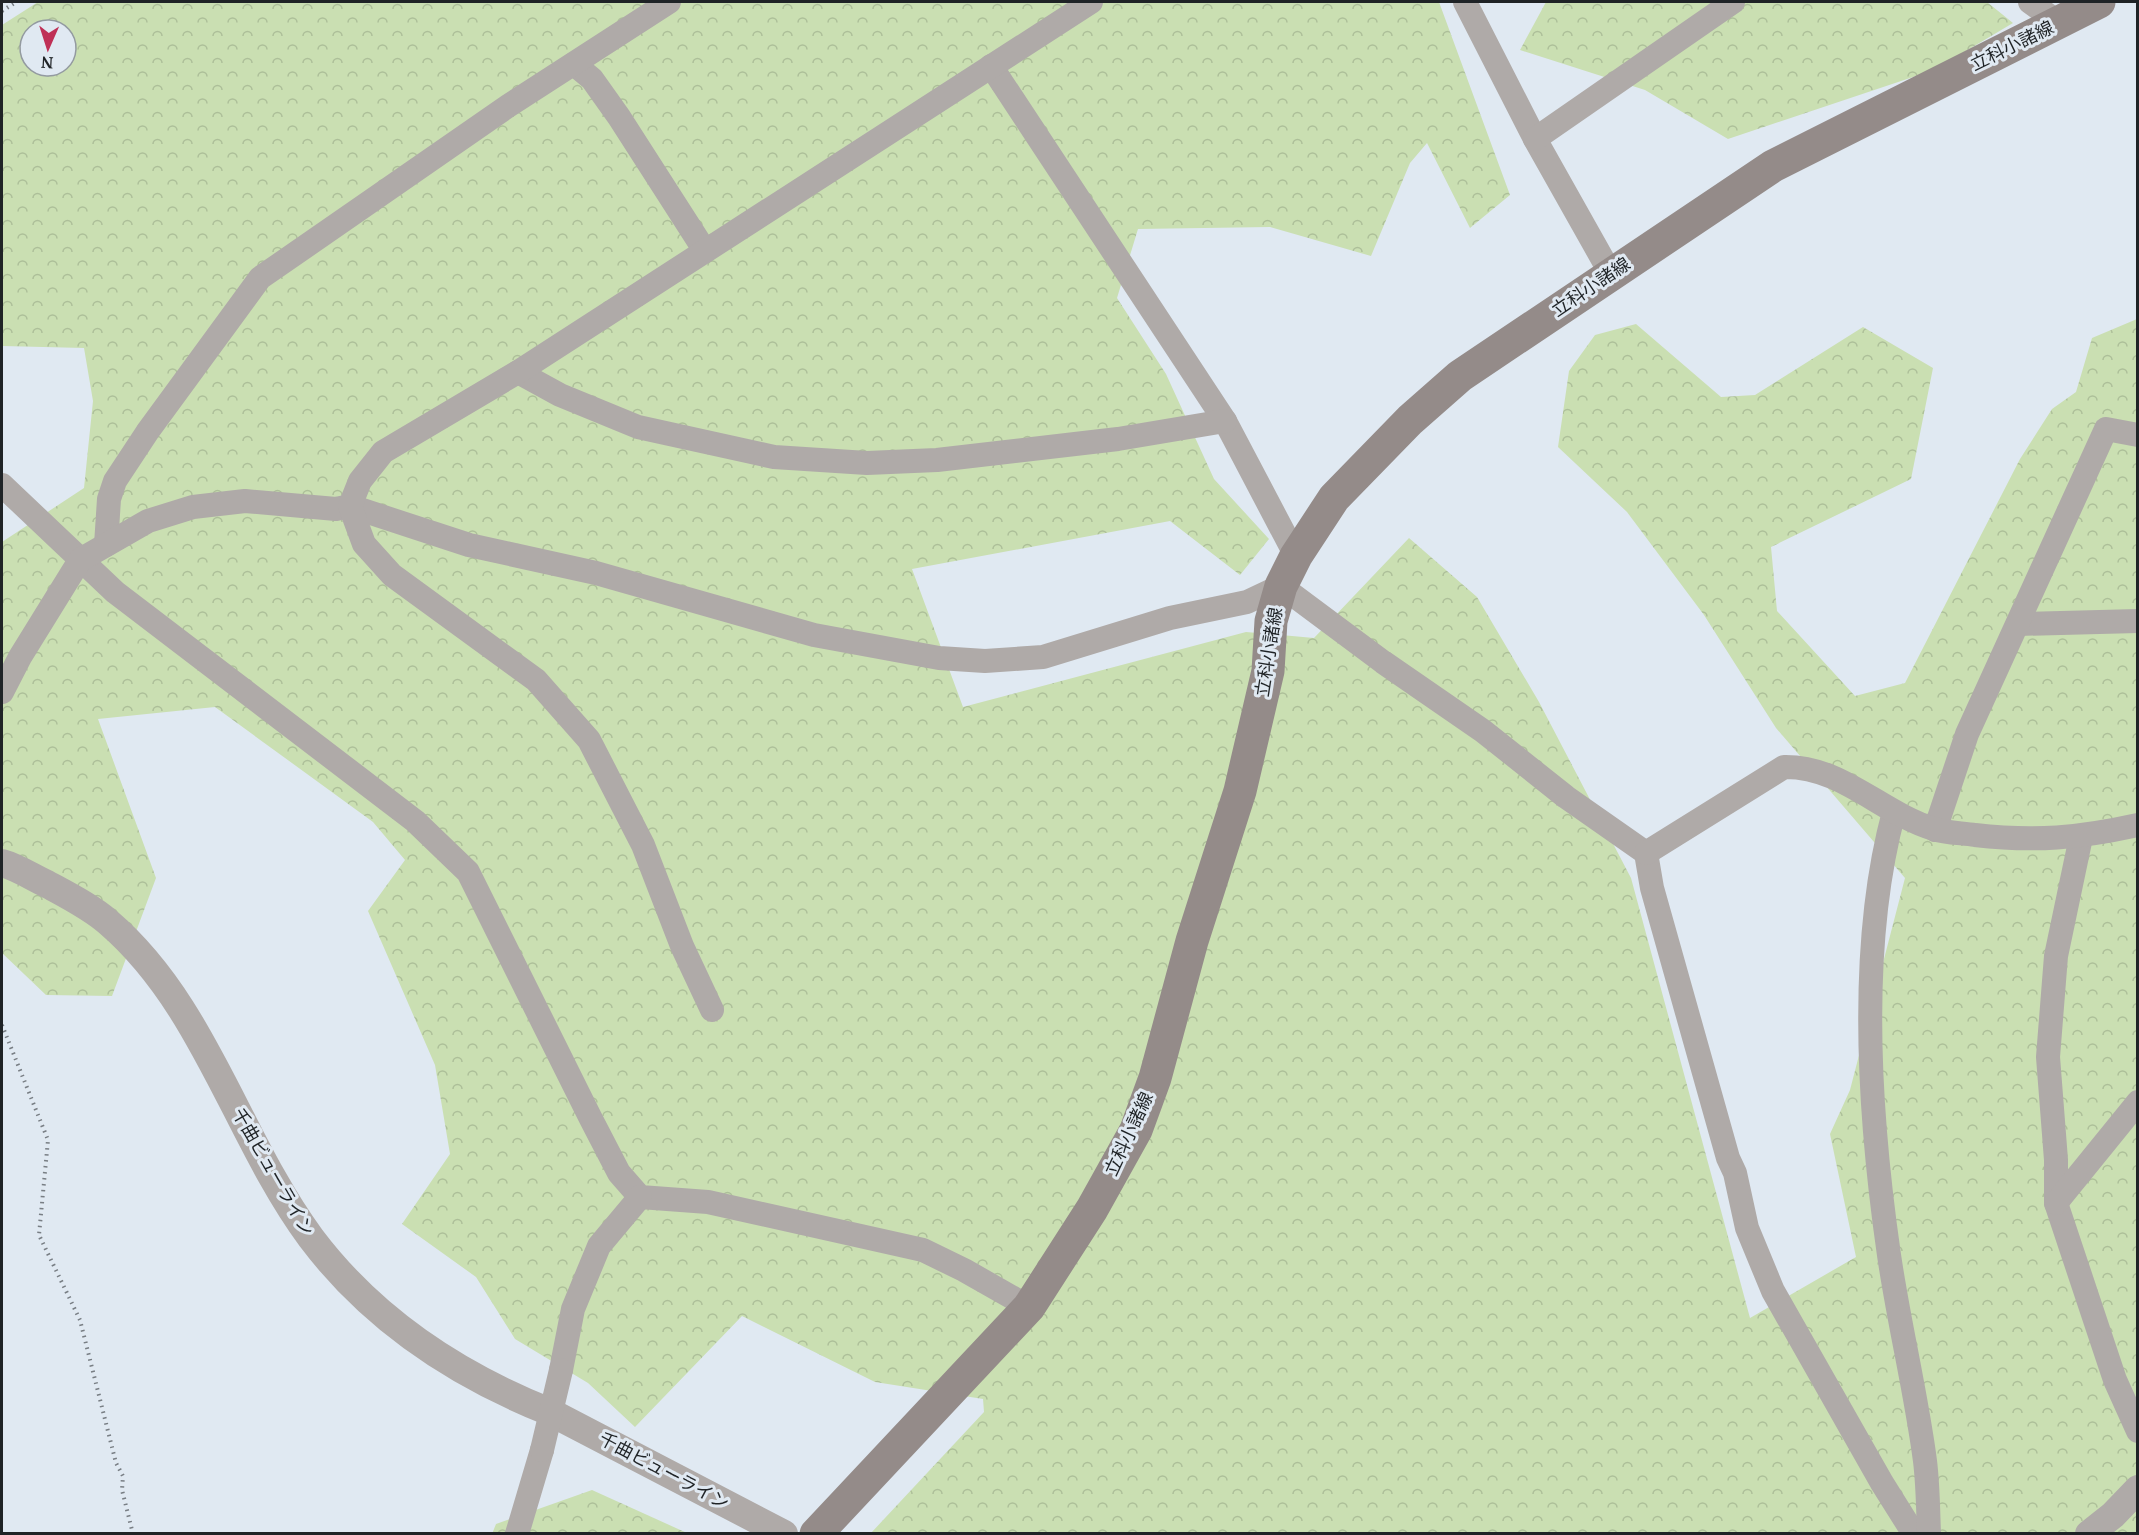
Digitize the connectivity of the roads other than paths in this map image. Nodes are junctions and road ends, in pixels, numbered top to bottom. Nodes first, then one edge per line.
1 (669, 2) edge
2 (1091, 2) edge
3 (1465, 2) edge
4 (1733, 2) edge
5 (2030, 2) edge
6 (2099, 2) edge
7 (2059, 23) junction
8 (574, 64) junction
9 (992, 66) junction
10 (1535, 139) junction
11 (705, 251) junction
12 (1611, 274) junction
13 (518, 372) junction
14 (1225, 422) junction
15 (2138, 435) edge
16 (2, 485) edge
17 (351, 507) junction
18 (106, 545) junction
19 (1296, 556) junction
20 (80, 560) junction
21 (1281, 586) junction
22 (2138, 621) edge
23 (2018, 624) junction
24 (2, 692) edge
25 (1894, 812) junction
26 (2138, 825) edge
27 (1935, 830) junction
28 (2081, 837) junction
29 (1646, 853) junction
30 (2, 863) edge
31 (712, 1010) dead end
32 (2138, 1102) edge
33 (640, 1197) junction
34 (2056, 1203) junction
35 (1029, 1307) junction
36 (2138, 1431) edge
37 (2138, 1490) edge
38 (518, 1533) edge
39 (784, 1533) edge
40 (816, 1533) edge
41 (1914, 1533) edge
42 (1929, 1533) edge
43 (2089, 1533) edge

1 - 8 street
2 - 9 street
3 - 10 street
4 - 10 street
5 - 7 street
6 - 7 main road, 立科小諸線
7 - 12 main road, 立科小諸線
8 - 11 street
8 - 18 street
9 - 11 street
9 - 14 street
10 - 12 street
11 - 13 street
12 - 19 main road, 立科小諸線
13 - 14 street
13 - 17 street
14 - 19 street
15 - 23 street
16 - 20 street
17 - 18 street
17 - 21 street
17 - 31 street
18 - 20 street
19 - 21 main road, 立科小諸線
20 - 24 street
20 - 33 street
21 - 29 street
21 - 35 main road, 立科小諸線
22 - 23 street
23 - 27 street
25 - 27 street
25 - 29 street
25 - 42 street
26 - 28 street
27 - 28 street
28 - 34 street
29 - 41 street
30 - 39 street, 千曲ビューライン
32 - 34 street
33 - 35 street
33 - 38 street, bridge
34 - 36 street
35 - 40 main road, 立科小諸線
37 - 43 street

